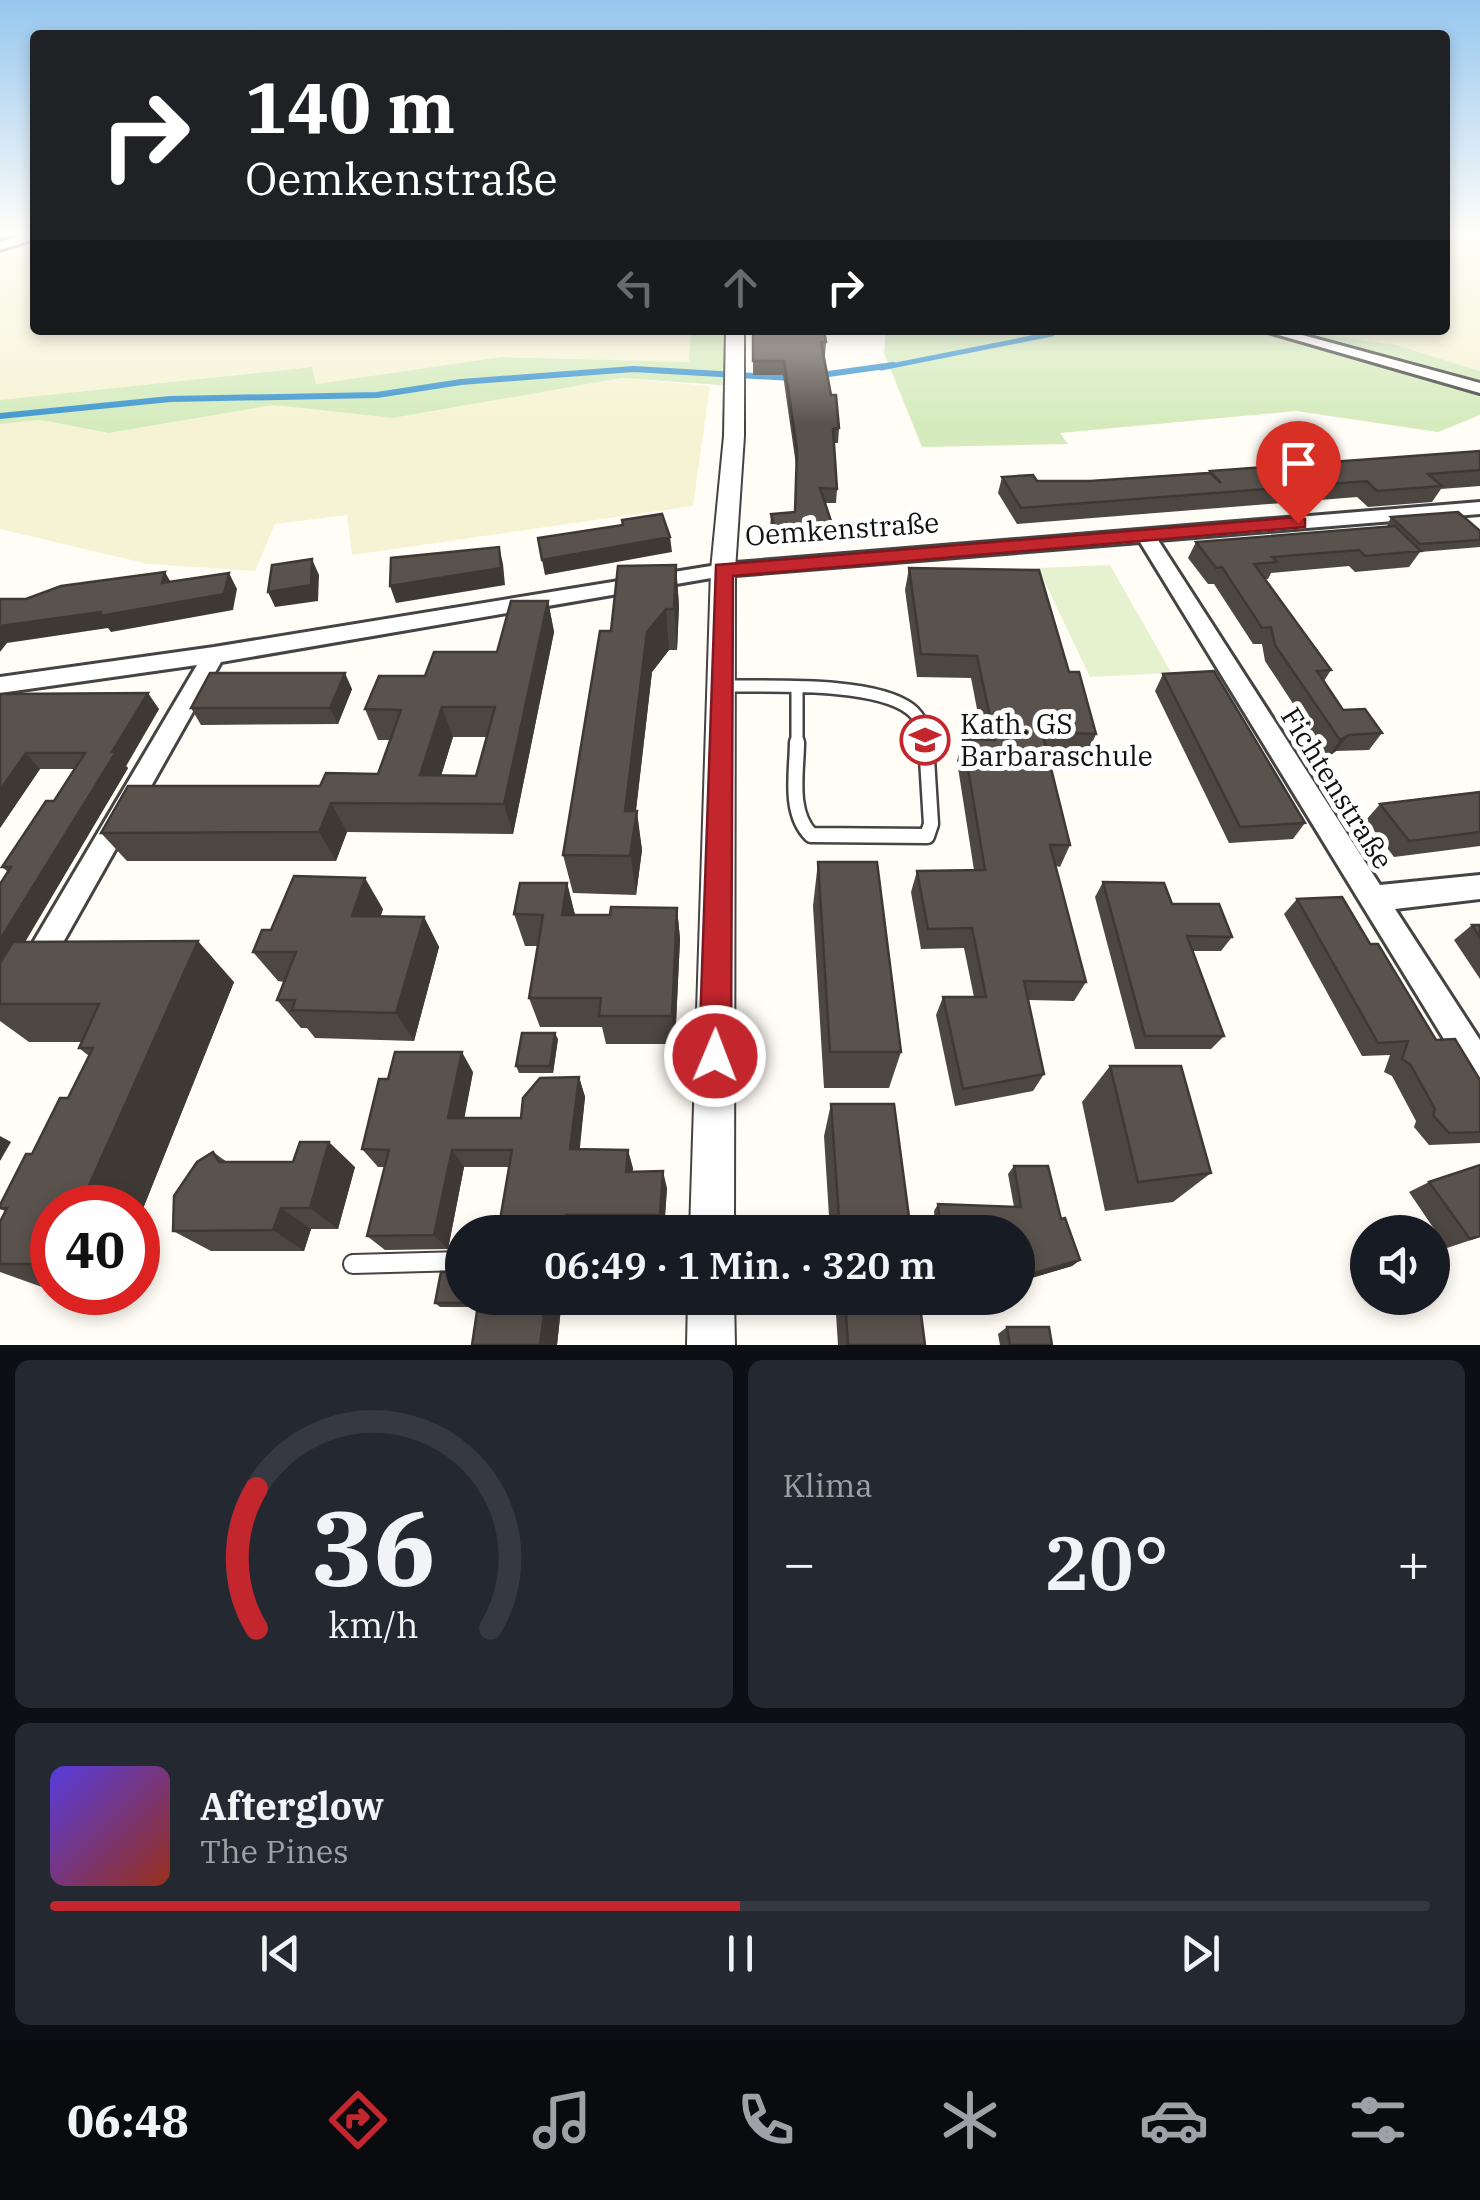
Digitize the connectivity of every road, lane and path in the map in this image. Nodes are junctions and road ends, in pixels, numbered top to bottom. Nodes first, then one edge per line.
1 (735, 335) edge
2 (1286, 335) edge
3 (1480, 388) edge
4 (1480, 508) edge
5 (1146, 536) junction
6 (723, 570) junction
7 (214, 654) junction
8 (0, 685) edge
9 (721, 686) junction
10 (797, 689) junction
11 (1480, 887) edge
12 (1370, 899) junction
13 (20, 990) edge
14 (1480, 1069) edge
15 (712, 1215) edge
16 (445, 1261) edge
17 (353, 1264) dead end
18 (711, 1315) edge
19 (710, 1345) edge

1 - 6 street
2 - 3 street
4 - 5 street, Oemkenstraße
5 - 6 street, Oemkenstraße
5 - 12 street, Fichtenstraße
6 - 7 street, Oemkenstraße
6 - 9 street
7 - 8 street, Oemkenstraße
7 - 13 street
9 - 10 lane
9 - 15 street
10 - 10 lane
11 - 12 street
12 - 14 street, Fichtenstraße
16 - 17 lane
18 - 19 street

